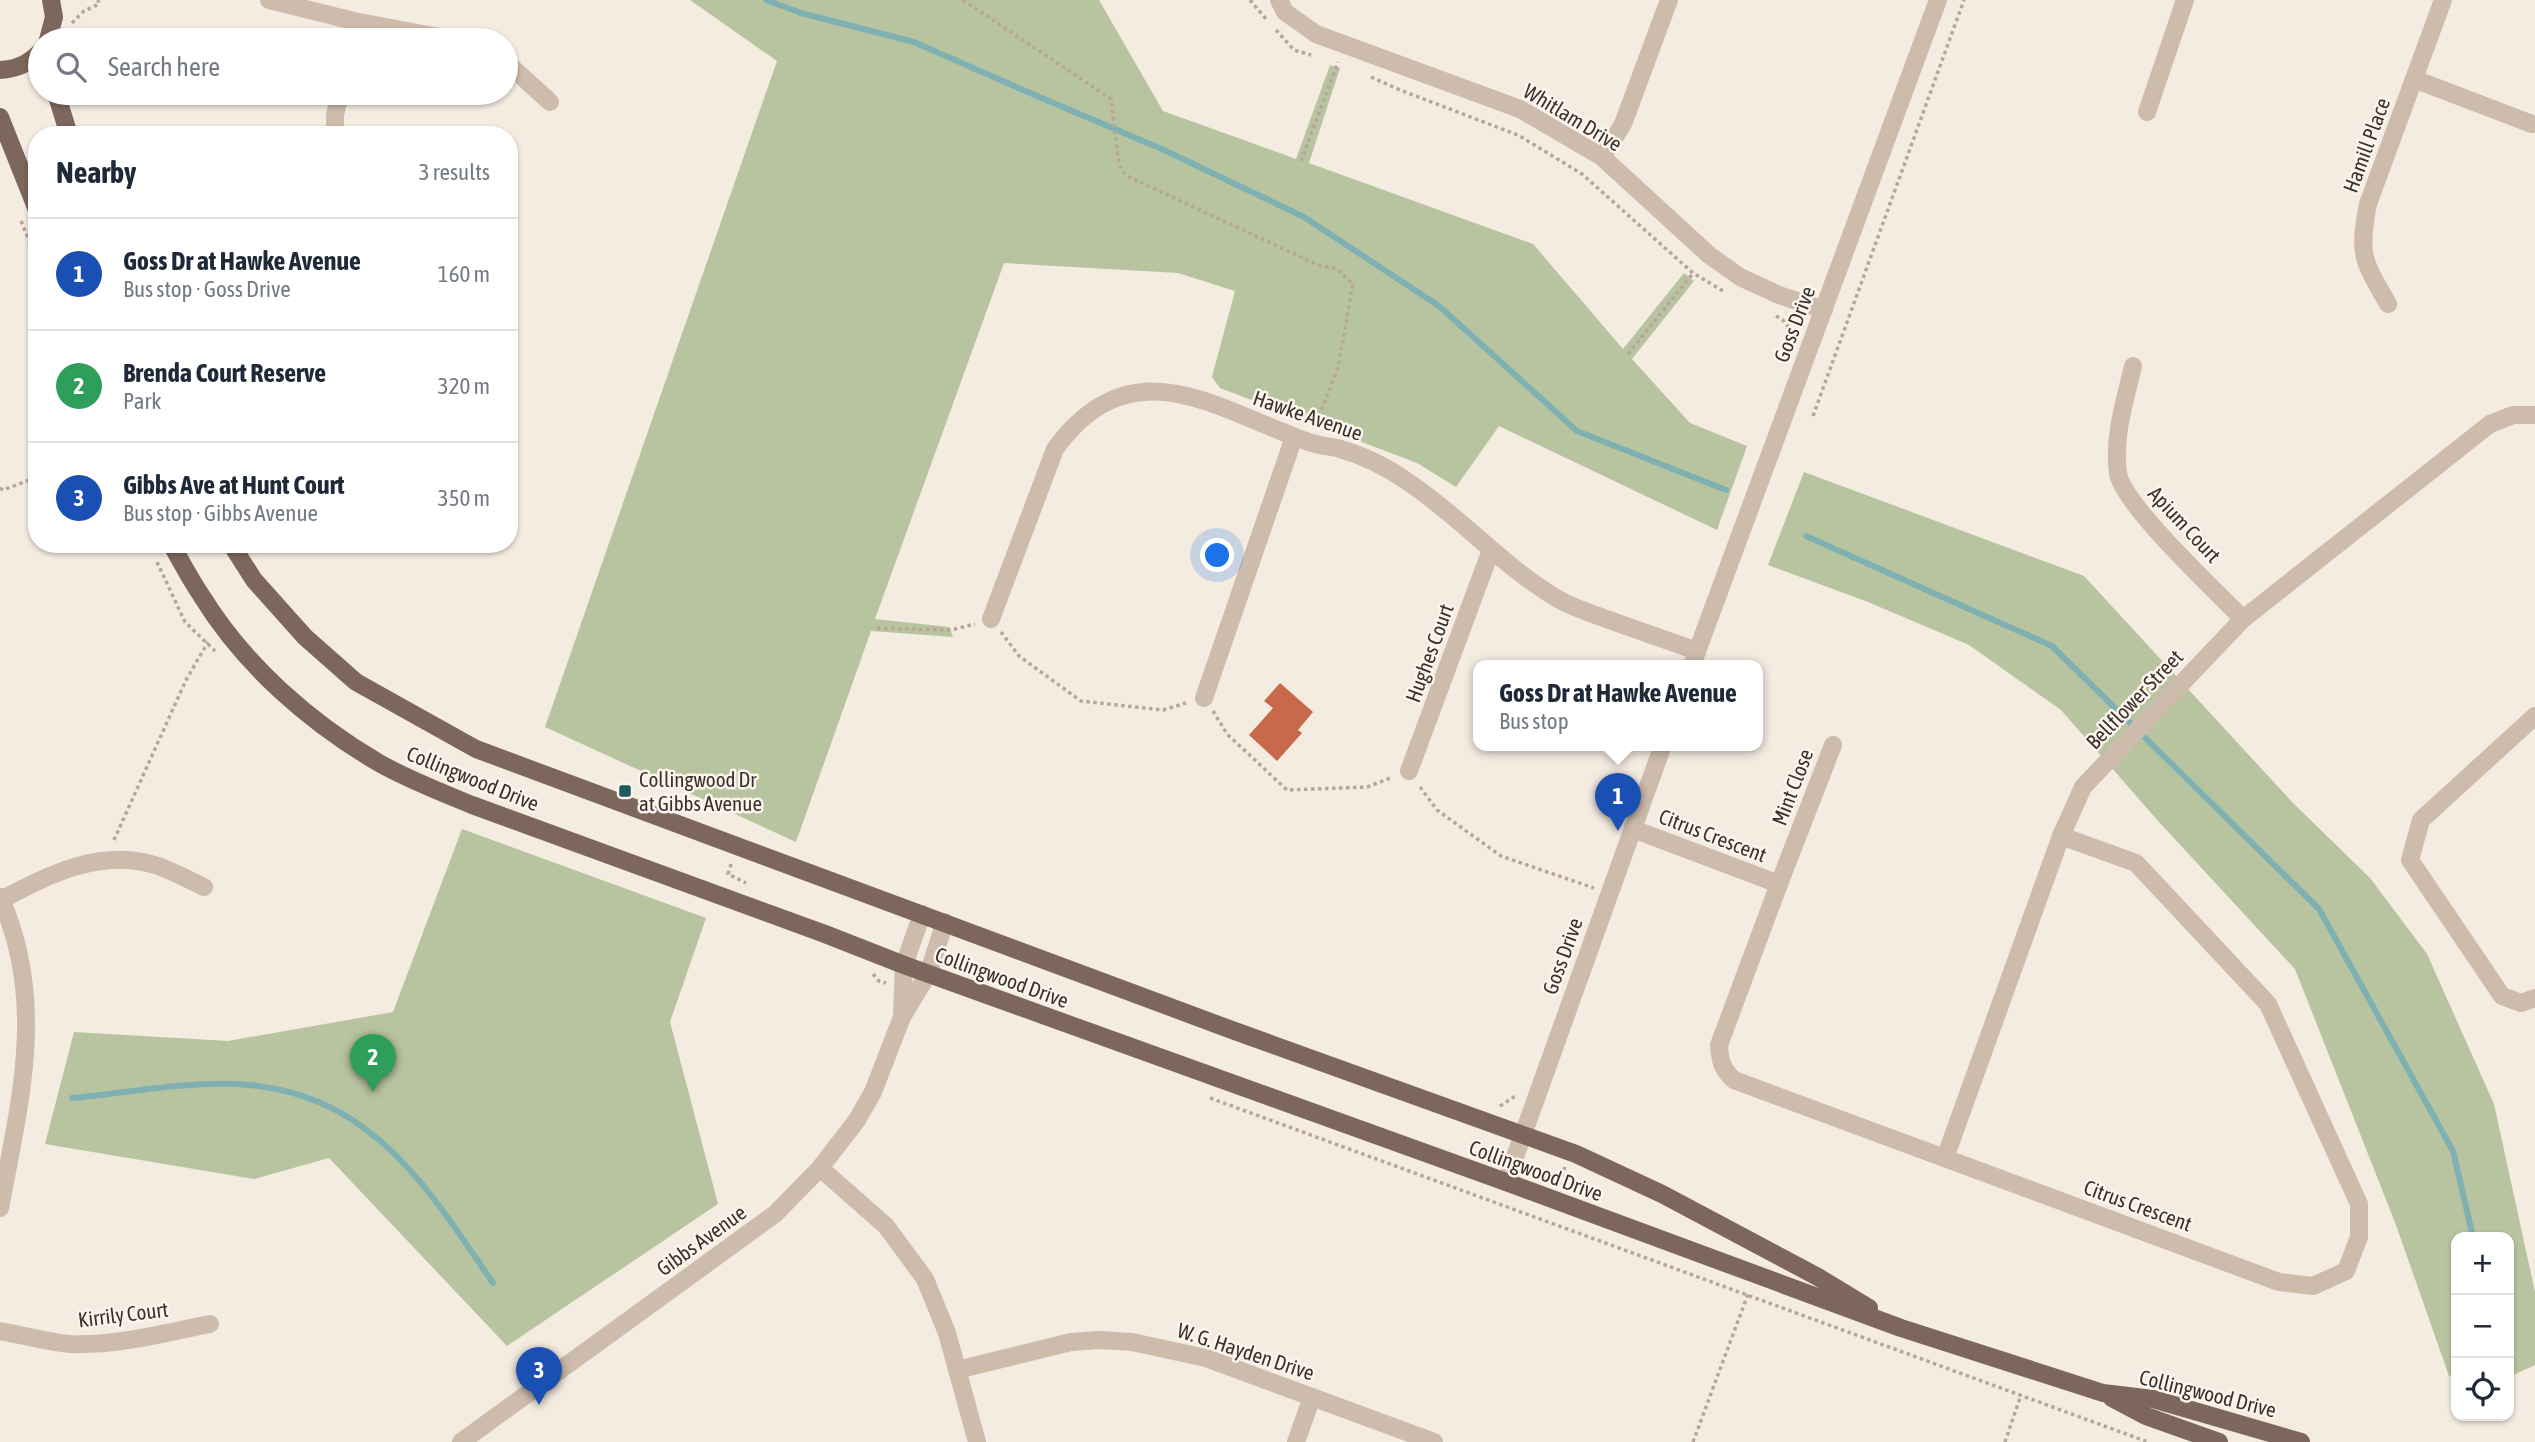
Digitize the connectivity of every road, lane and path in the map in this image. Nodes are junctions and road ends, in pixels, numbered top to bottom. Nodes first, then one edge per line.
1 (51, 0) edge
2 (98, 0) edge
3 (269, 0) edge
4 (963, 0) edge
5 (1250, 0) edge
6 (1279, 0) edge
7 (1669, 0) edge
8 (1938, 0) edge
9 (1964, 0) edge
10 (2185, 0) edge
11 (2443, 0) edge
12 (354, 21) junction
13 (51, 28) edge
14 (69, 28) edge
15 (353, 28) edge
16 (391, 28) edge
17 (1345, 45) junction
18 (1316, 56) dead end
19 (1327, 59) dead end
20 (1338, 62) junction
21 (28, 63) edge
22 (1349, 66) dead end
23 (0, 70) edge
24 (1362, 72) dead end
25 (518, 73) edge
26 (2414, 79) junction
27 (550, 102) dead end
28 (60, 105) edge
29 (337, 105) edge
30 (2147, 112) dead end
31 (0, 117) edge
32 (2532, 124) dead end
33 (66, 126) edge
34 (335, 126) edge
35 (1602, 157) junction
36 (1301, 162) dead end
37 (28, 187) edge
38 (1709, 255) junction
39 (1693, 273) junction
40 (1731, 295) dead end
41 (2388, 304) dead end
42 (1824, 310) junction
43 (1774, 314) dead end
44 (1791, 341) dead end
45 (1628, 354) dead end
46 (2133, 366) dead end
47 (2535, 415) edge
48 (1813, 416) dead end
49 (1301, 440) junction
50 (28, 480) edge
51 (0, 488) edge
52 (1491, 550) junction
53 (176, 553) edge
54 (237, 553) edge
55 (991, 619) junction
56 (2243, 619) junction
57 (220, 622) junction
58 (877, 628) dead end
59 (1695, 658) edge
60 (1204, 698) junction
61 (2535, 716) edge
62 (1833, 745) dead end
63 (1661, 751) edge
64 (1409, 771) junction
65 (1633, 829) junction
66 (2061, 836) junction
67 (738, 846) junction
68 (105, 861) junction
69 (1597, 879) dead end
70 (1779, 884) junction
71 (204, 887) dead end
72 (1601, 890) junction
73 (1, 898) edge
74 (741, 903) junction
75 (922, 914) junction
76 (945, 922) junction
77 (904, 965) junction
78 (928, 974) junction
79 (2535, 998) edge
80 (902, 1017) junction
81 (1519, 1093) dead end
82 (1495, 1108) dead end
83 (1523, 1134) junction
84 (1945, 1158) junction
85 (1566, 1166) dead end
86 (820, 1168) junction
87 (1430, 1179) dead end
88 (1506, 1182) junction
89 (1556, 1188) dead end
90 (0, 1208) edge
91 (1748, 1294) junction
92 (210, 1324) dead end
93 (1902, 1328) junction
94 (0, 1331) edge
95 (957, 1370) junction
96 (2103, 1393) junction
97 (2021, 1395) junction
98 (1311, 1397) junction
99 (461, 1442) edge
100 (976, 1442) edge
101 (1296, 1442) edge
102 (1434, 1442) edge
103 (1693, 1442) edge
104 (2005, 1442) edge
105 (2148, 1442) edge
106 (2219, 1442) edge
107 (2301, 1442) edge

1 - 13 main road
2 - 14 path
3 - 12 street
4 - 49 path
5 - 18 path
6 - 17 street, Whitlam Drive
7 - 35 street
8 - 42 street, Goss Drive
9 - 48 path
10 - 30 street
11 - 26 street, Hamill Place
12 - 15 street
12 - 16 street
17 - 20 path
17 - 35 street, Whitlam Drive
19 - 20 path
20 - 22 path
20 - 36 path
21 - 23 main road
24 - 39 path
25 - 27 street
26 - 32 street
26 - 41 street, Hamill Place
28 - 33 main road
29 - 34 street
31 - 37 main road
35 - 38 street, Whitlam Drive
38 - 39 path
38 - 42 street, Whitlam Drive
39 - 40 path
39 - 45 path
42 - 59 street, Goss Drive
43 - 44 path
46 - 56 street, Apium Court
47 - 56 street, Bellflower Street
49 - 52 street, Hawke Avenue
49 - 55 street, Hawke Avenue
49 - 60 street
50 - 51 path
52 - 59 street, Hawke Avenue
52 - 64 street, Hughes Court
53 - 57 main road, Collingwood Drive
54 - 67 main road, Collingwood Drive
55 - 58 path
55 - 60 path
56 - 66 street, Bellflower Street
57 - 68 path
57 - 74 main road, Collingwood Drive
60 - 64 path
61 - 79 street
62 - 70 street, Mint Close
63 - 65 street, Goss Drive
64 - 72 path
65 - 70 street, Citrus Crescent
65 - 72 street, Goss Drive
66 - 84 street, Bellflower Street
66 - 84 street, Citrus Crescent
67 - 74 path
67 - 75 main road, Collingwood Drive
68 - 71 street
68 - 73 street
69 - 72 path
70 - 84 street, Citrus Crescent
72 - 83 street, Goss Drive
73 - 90 street
74 - 77 main road, Collingwood Drive
75 - 76 main road, Collingwood Drive
75 - 77 street, Gibbs Avenue
76 - 78 street, Gibbs Avenue
76 - 83 main road, Collingwood Drive
77 - 78 main road, Collingwood Drive
77 - 80 street, Gibbs Avenue
78 - 80 street, Gibbs Avenue
78 - 88 main road, Collingwood Drive
80 - 86 street, Gibbs Avenue
81 - 82 path
83 - 88 street, Goss Drive
83 - 93 main road, Collingwood Drive
85 - 89 path
86 - 95 street
86 - 99 street, Gibbs Avenue
87 - 91 path
88 - 93 main road, Collingwood Drive
91 - 97 path
91 - 103 path
92 - 94 street, Kirrily Court
93 - 96 main road, Collingwood Drive
95 - 98 street, W. G. Hayden Drive
95 - 100 street
96 - 106 main road, Collingwood Drive
96 - 107 main road, Collingwood Drive
97 - 104 path
97 - 105 path
98 - 101 street
98 - 102 street, W. G. Hayden Drive

